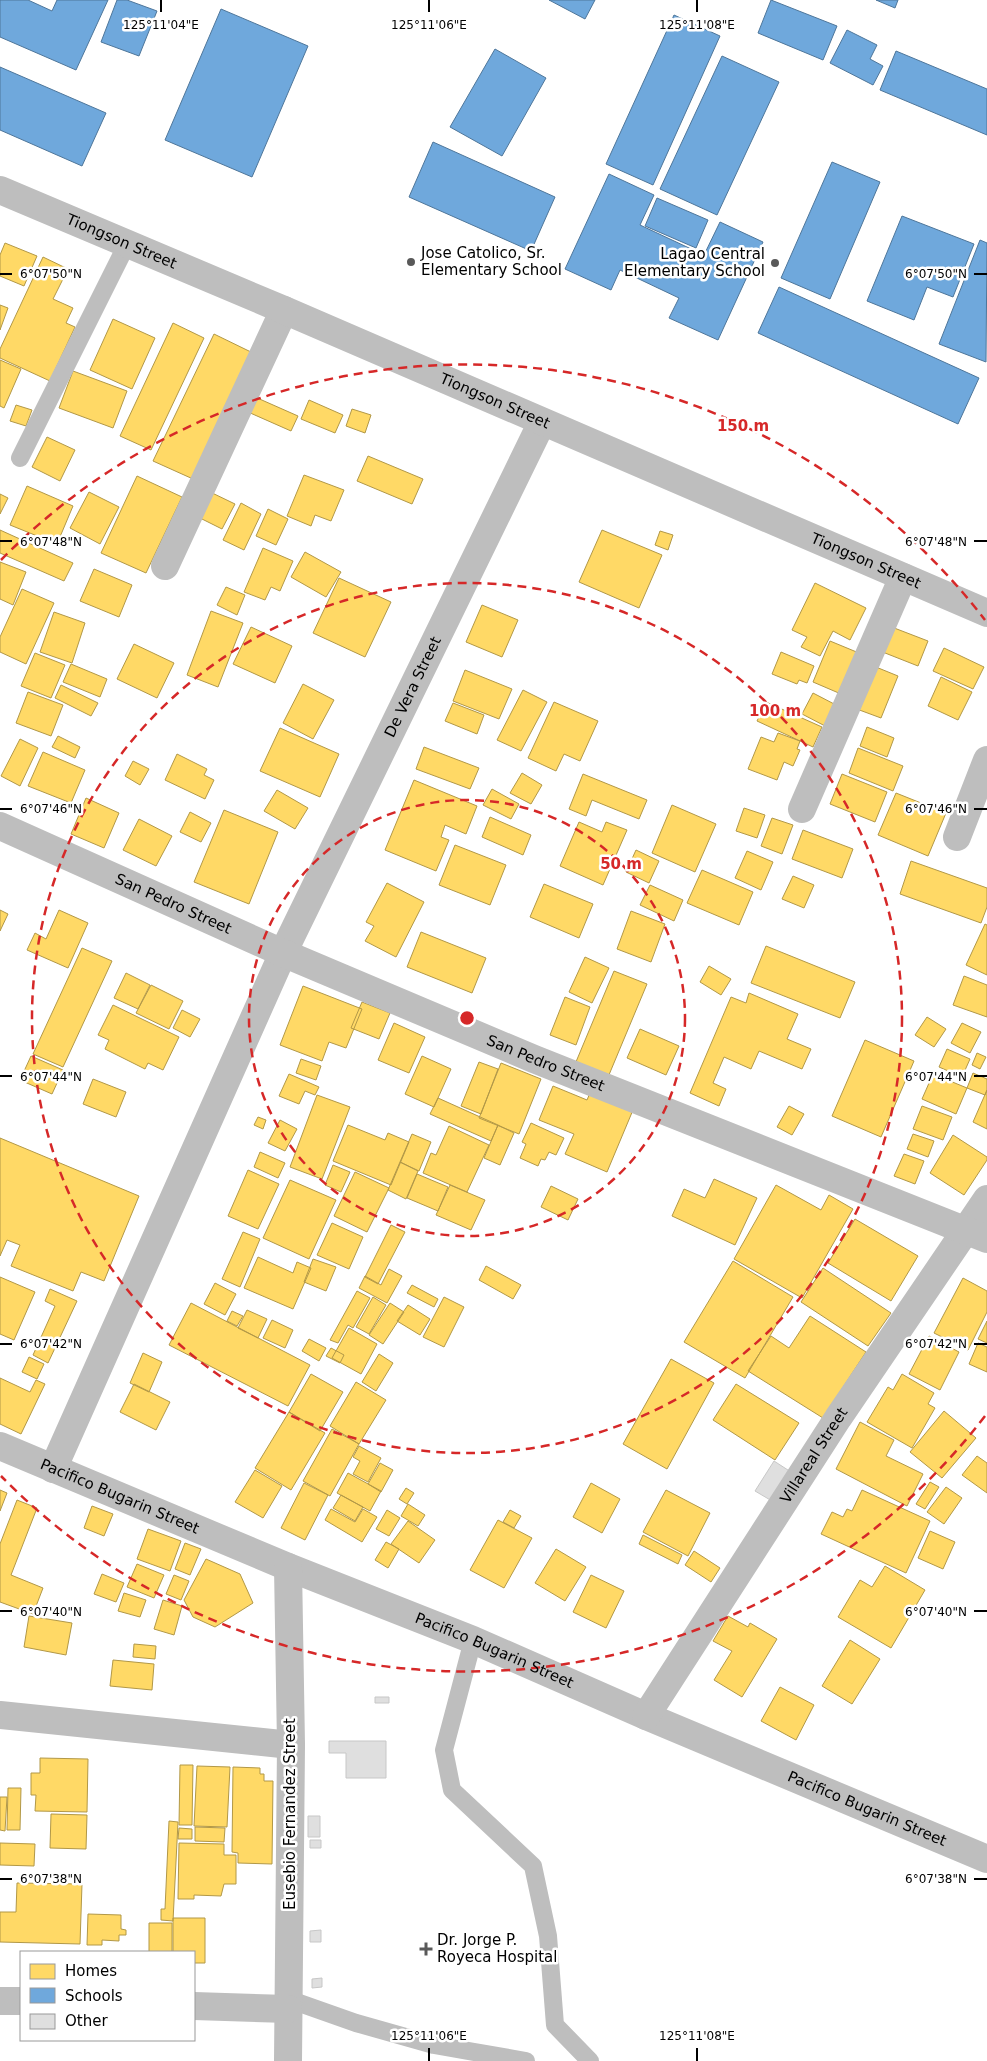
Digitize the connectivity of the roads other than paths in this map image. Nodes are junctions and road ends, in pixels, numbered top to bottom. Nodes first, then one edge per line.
1 (0, 190) edge
2 (127, 244) junction
3 (284, 310) junction
4 (542, 422) junction
5 (20, 458) dead end
6 (165, 566) dead end
7 (903, 577) junction
8 (987, 613) edge
9 (987, 760) edge
10 (802, 809) dead end
11 (0, 826) edge
12 (957, 838) dead end
13 (283, 952) junction
14 (987, 1199) edge
15 (976, 1234) edge
16 (0, 1446) edge
17 (53, 1469) junction
18 (288, 1567) junction
19 (473, 1640) junction
20 (0, 1715) edge
21 (646, 1716) junction
22 (291, 1745) junction
23 (987, 1859) edge
24 (0, 2001) edge
25 (20, 2002) edge
26 (288, 2004) junction
27 (195, 2006) edge
28 (288, 2061) edge
29 (526, 2061) edge
30 (590, 2061) edge

1 - 2 street, Tiongson Street
2 - 3 street, Tiongson Street
2 - 5 lane
3 - 4 street, Tiongson Street
3 - 6 street
4 - 7 street, Tiongson Street
4 - 13 street, De Vera Street
7 - 8 street, Tiongson Street
7 - 10 street
9 - 12 street
11 - 13 street, San Pedro Street
13 - 15 street, San Pedro Street
13 - 17 street, De Vera Street
14 - 15 street, Villareal Street
15 - 21 street, Villareal Street
16 - 17 street, Pacifico Bugarin Street
17 - 18 street, Pacifico Bugarin Street
18 - 19 street, Pacifico Bugarin Street
18 - 22 street, Eusebio Fernandez Street
19 - 21 street, Pacifico Bugarin Street
19 - 30 lane
20 - 22 street
21 - 23 street, Pacifico Bugarin Street
22 - 26 street, Eusebio Fernandez Street
24 - 25 street
26 - 27 street
26 - 28 street, Eusebio Fernandez Street
26 - 29 lane

